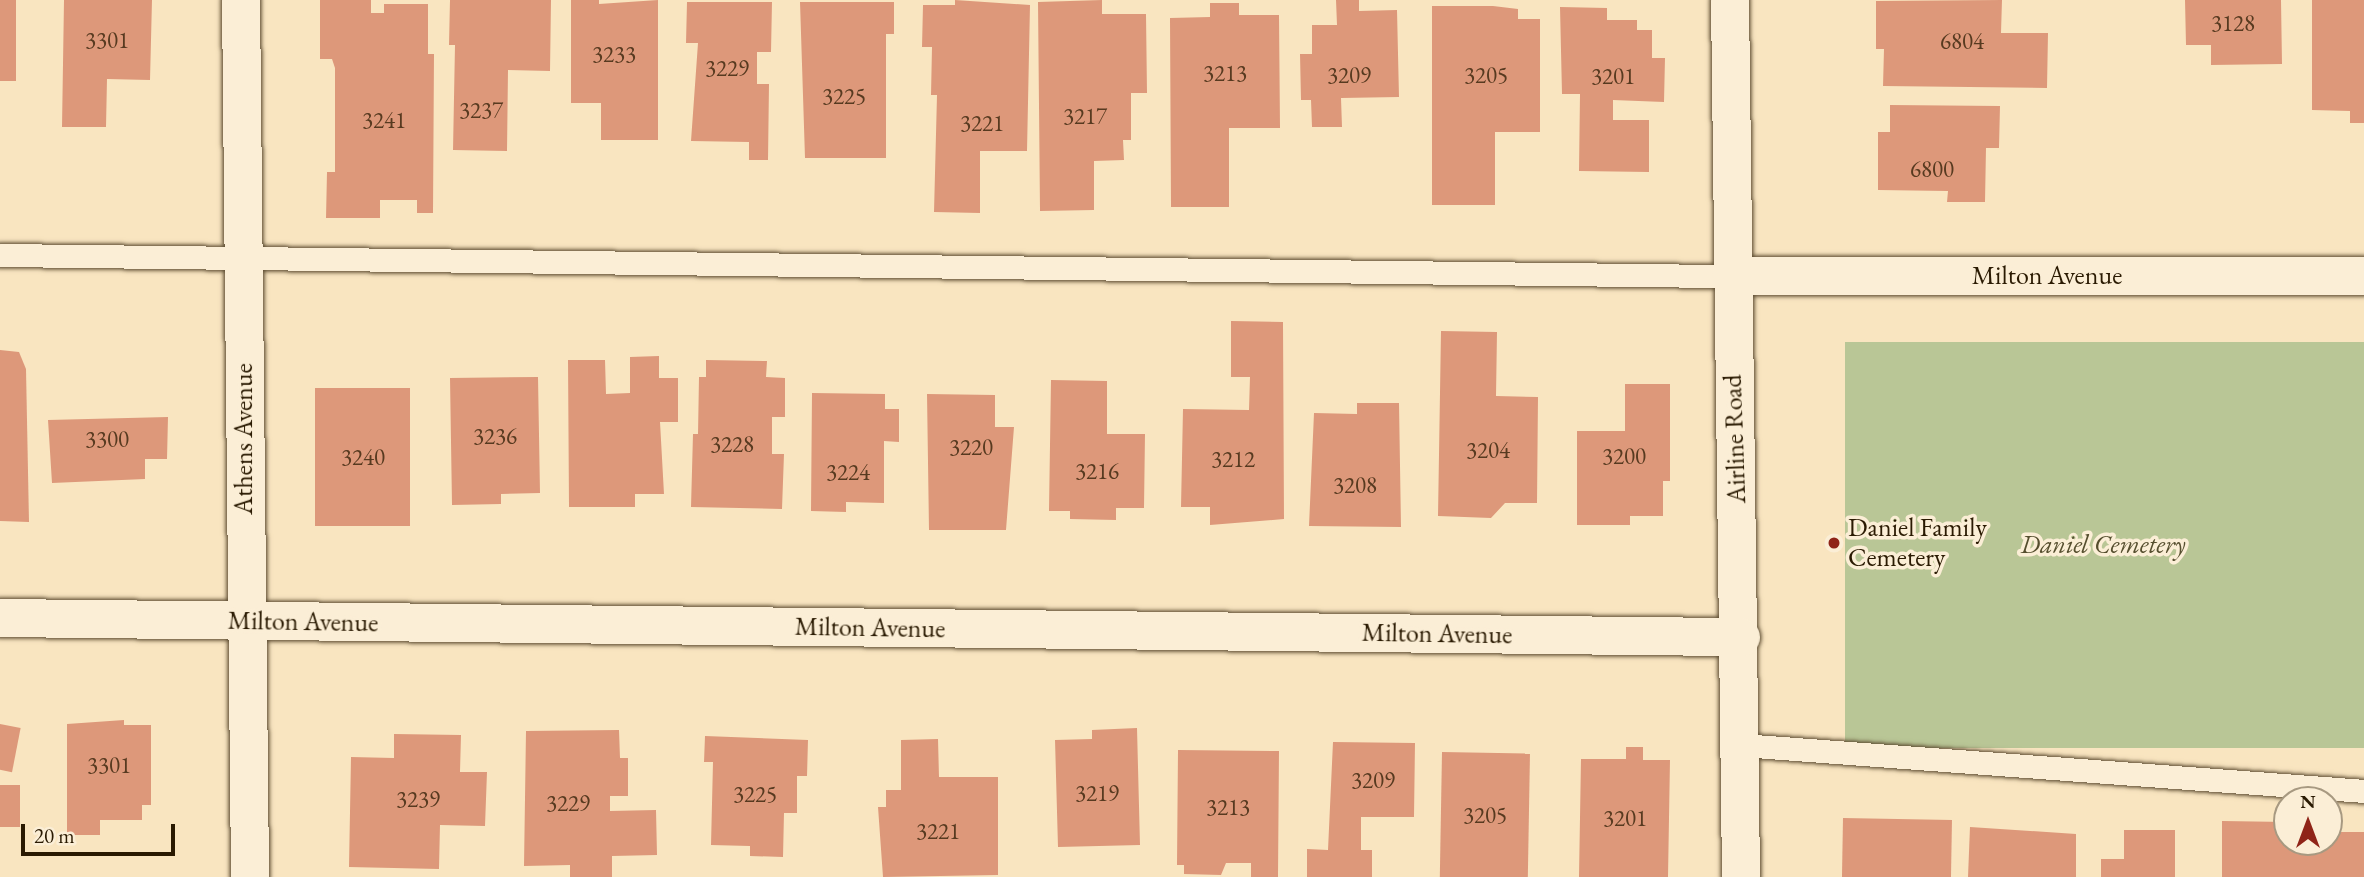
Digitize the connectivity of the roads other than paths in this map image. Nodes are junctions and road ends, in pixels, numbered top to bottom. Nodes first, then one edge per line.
1 (242, 0) edge
2 (1730, 0) edge
3 (0, 255) edge
4 (243, 257) junction
5 (1731, 276) junction
6 (2364, 276) edge
7 (0, 618) edge
8 (246, 621) junction
9 (1741, 637) junction
10 (1741, 746) junction
11 (2364, 791) edge
12 (250, 877) edge
13 (1741, 877) edge

1 - 4 street, Athens Avenue
2 - 5 street, Airline Road
3 - 4 lane
4 - 5 lane
4 - 8 street, Athens Avenue
5 - 6 street, Milton Avenue
5 - 9 street, Airline Road
7 - 8 street, Milton Avenue
8 - 9 street, Milton Avenue
8 - 12 street, Athens Avenue
9 - 10 street, Airline Road
10 - 11 lane
10 - 13 street, Airline Road

